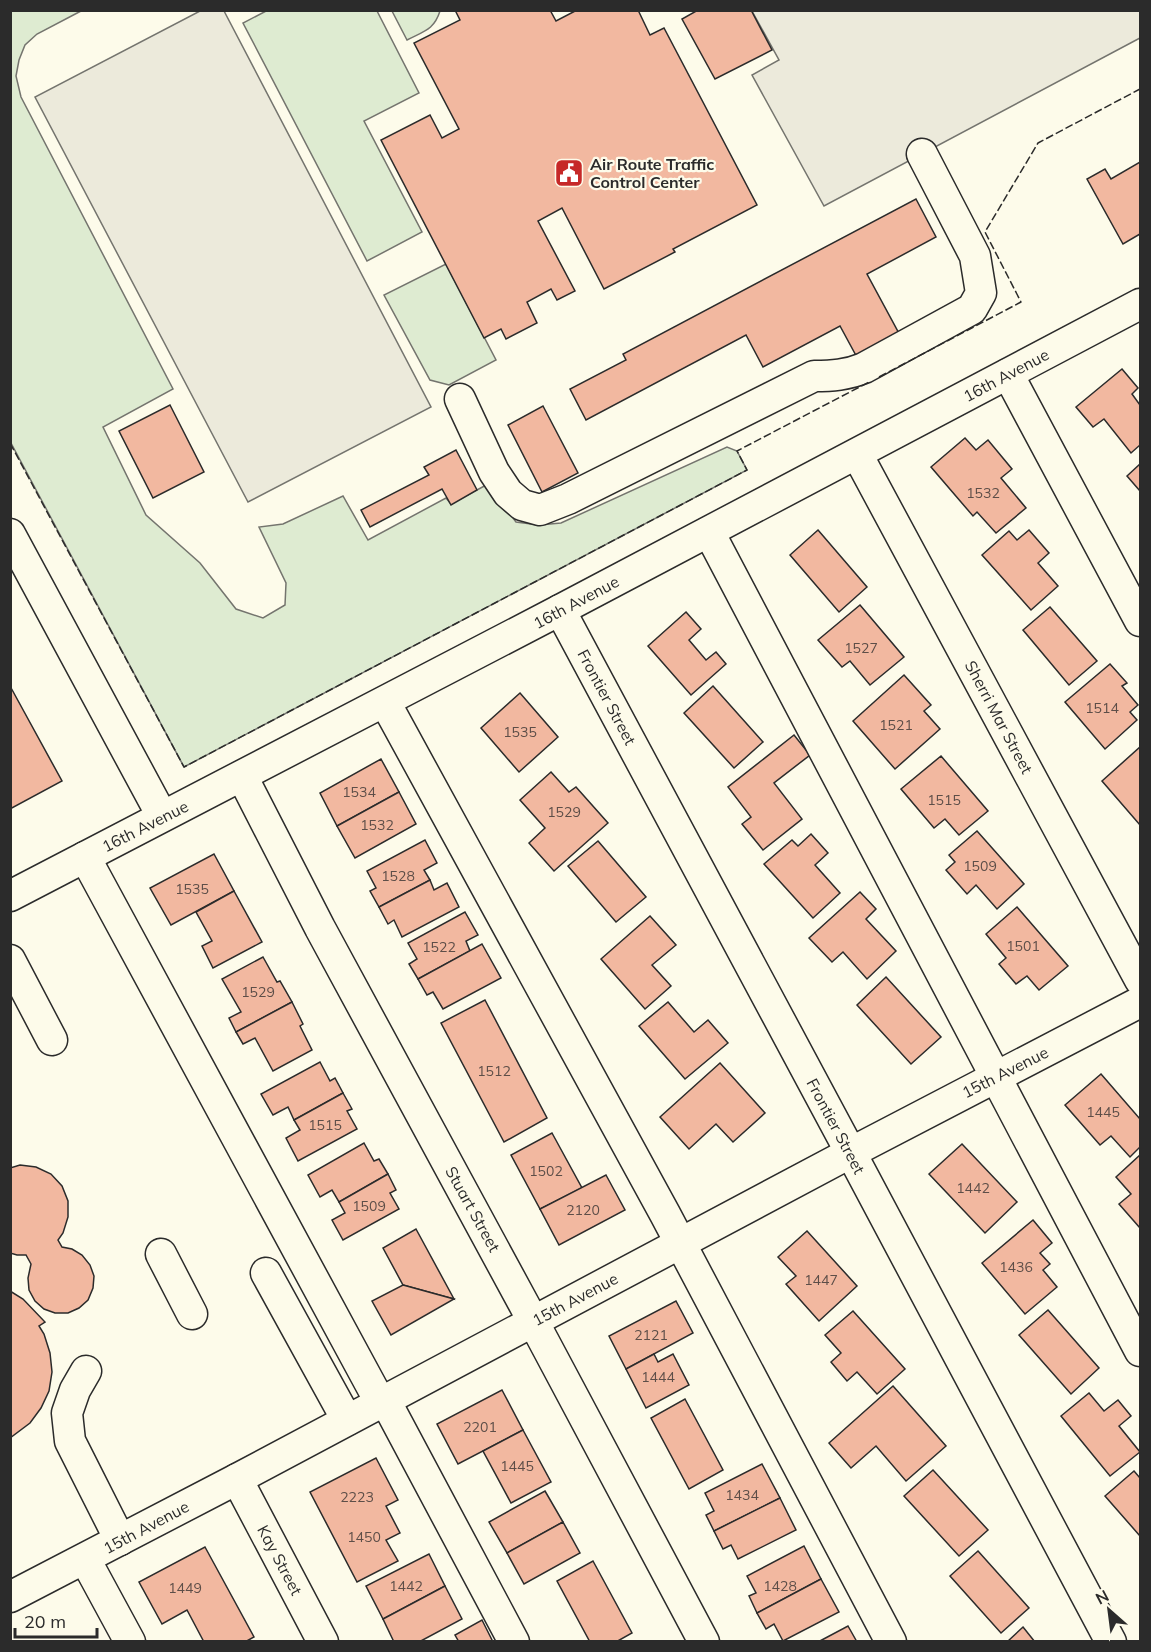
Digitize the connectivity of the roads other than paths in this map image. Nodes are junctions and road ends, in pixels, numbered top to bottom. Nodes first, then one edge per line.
1 (922, 154) dead end
2 (1140, 304) edge
3 (1008, 374) junction
4 (460, 399) dead end
5 (857, 454) junction
6 (709, 532) junction
7 (10, 534) edge
8 (560, 610) junction
9 (1140, 621) edge
10 (385, 702) junction
11 (242, 776) junction
12 (162, 816) junction
13 (85, 857) junction
14 (10, 896) edge
15 (10, 960) edge
16 (1140, 980) edge
17 (1140, 1002) edge
18 (52, 1040) dead end
19 (996, 1077) junction
20 (850, 1153) junction
21 (681, 1243) junction
22 (161, 1254) dead end
23 (266, 1273) dead end
24 (192, 1314) dead end
25 (533, 1321) junction
26 (1140, 1351) edge
27 (86, 1371) dead end
28 (383, 1401) junction
29 (347, 1420) junction
30 (237, 1479) junction
31 (120, 1540) junction
32 (85, 1559) junction
33 (10, 1597) edge
34 (130, 1641) edge
35 (323, 1641) edge
36 (514, 1641) edge
37 (704, 1641) edge
38 (891, 1641) edge
39 (1111, 1641) edge

1 - 4 street
2 - 3 street, 16th Avenue
3 - 5 street, 16th Avenue
3 - 9 street
5 - 6 street, 16th Avenue
5 - 16 street, Sherri Mar Street
6 - 8 street, 16th Avenue
6 - 19 street
7 - 12 street
8 - 10 street, 16th Avenue
8 - 20 street, Frontier Street
10 - 11 street, 16th Avenue
10 - 21 street
11 - 12 street, 16th Avenue
11 - 25 street, Stuart Street
12 - 13 street, 16th Avenue
13 - 14 street, 16th Avenue
13 - 28 street
15 - 18 street
17 - 19 street, 15th Avenue
19 - 20 street, 15th Avenue
19 - 26 street
20 - 21 street, 15th Avenue
20 - 39 street, Frontier Street
21 - 25 street, 15th Avenue
21 - 38 street
22 - 24 street
23 - 29 street
25 - 28 street, 15th Avenue
25 - 37 street, Stuart Street
27 - 31 street
28 - 29 street, 15th Avenue
28 - 36 street
29 - 30 street, 15th Avenue
30 - 31 street, 15th Avenue
30 - 35 street, Kay Street
31 - 32 street, 15th Avenue
32 - 33 street, 15th Avenue
32 - 34 street

